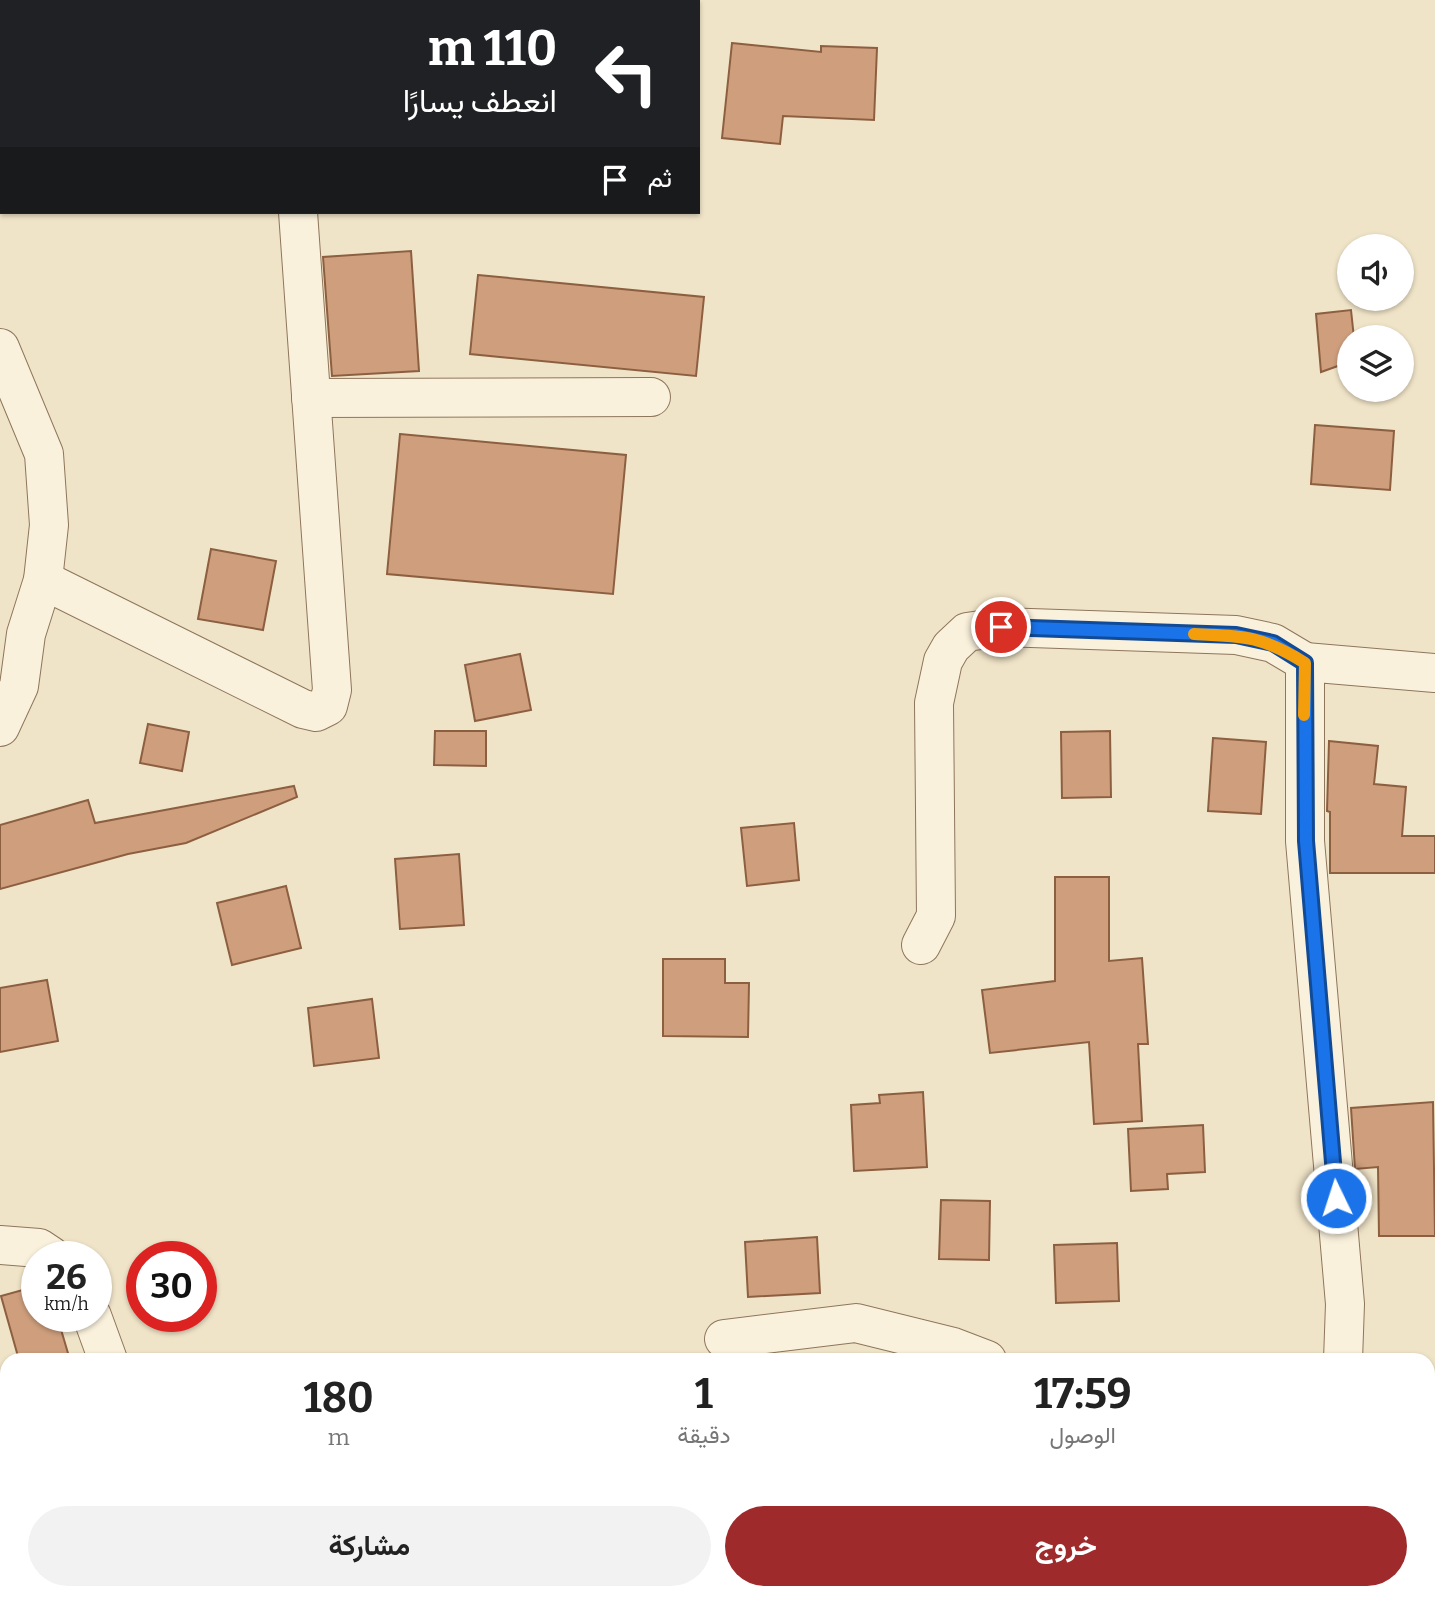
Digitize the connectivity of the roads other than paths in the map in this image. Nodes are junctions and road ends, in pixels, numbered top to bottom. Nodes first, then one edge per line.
1 (298, 214) edge
2 (0, 348) edge
3 (651, 397) dead end
4 (311, 398) junction
5 (43, 580) junction
6 (1305, 663) junction
7 (1435, 673) edge
8 (0, 727) edge
9 (921, 945) dead end
10 (0, 1245) edge
11 (21, 1247) edge
12 (98, 1332) edge
13 (724, 1339) dead end
14 (105, 1353) edge
15 (969, 1353) edge
16 (1343, 1353) edge

1 - 4 street
2 - 5 street
3 - 4 street
4 - 5 street
5 - 8 street
6 - 7 street
6 - 9 street
6 - 16 street
10 - 11 street
12 - 14 street
13 - 15 street

